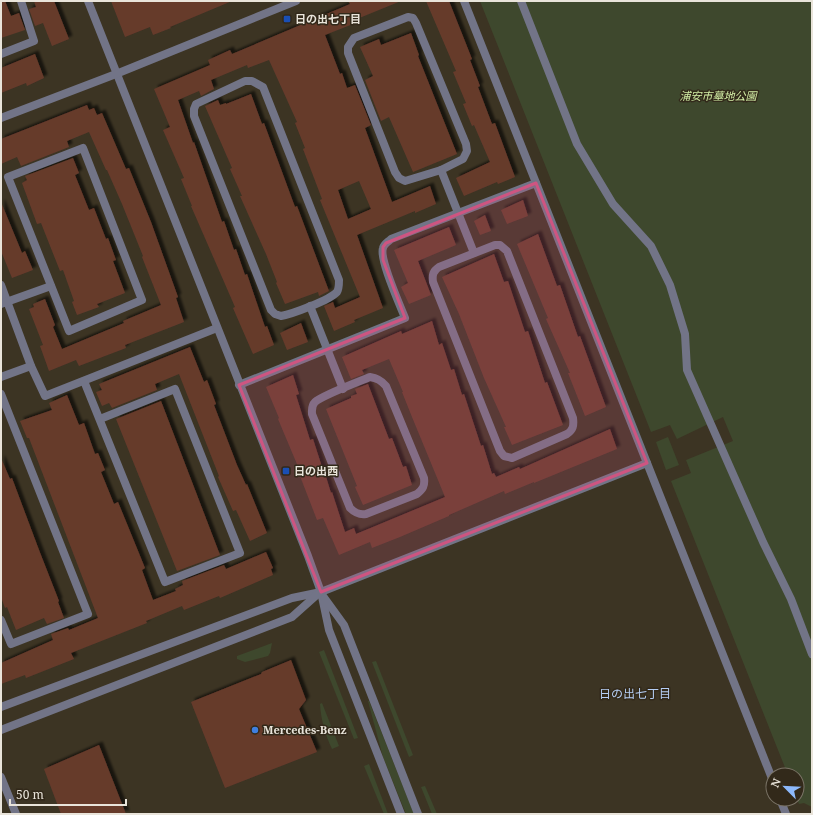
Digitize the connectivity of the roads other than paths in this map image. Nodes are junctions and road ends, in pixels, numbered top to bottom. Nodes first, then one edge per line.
1 (21, 1) edge
2 (88, 1) edge
3 (296, 1) edge
4 (464, 1) edge
5 (521, 1) edge
6 (1, 54) edge
7 (116, 74) junction
8 (1, 118) edge
9 (441, 170) junction
10 (536, 183) junction
11 (458, 214) junction
12 (474, 253) junction
13 (1, 285) edge
14 (51, 286) junction
15 (4, 302) edge
16 (310, 306) junction
17 (217, 328) junction
18 (327, 350) junction
19 (31, 366) junction
20 (1, 377) edge
21 (84, 381) junction
22 (239, 385) junction
23 (343, 389) junction
24 (1, 394) edge
25 (100, 420) junction
26 (648, 463) junction
27 (321, 592) junction
28 (1, 620) edge
29 (812, 654) edge
30 (1, 707) edge
31 (1, 730) edge
32 (767, 767) edge
33 (1, 777) edge
34 (16, 814) edge
35 (401, 814) edge
36 (418, 814) edge

1 - 6 street
2 - 7 street
3 - 7 street
4 - 10 street
5 - 29 street
7 - 8 street
7 - 17 street
9 - 9 street
9 - 11 street
10 - 11 street
10 - 26 street
11 - 12 street
11 - 18 street
12 - 12 street
13 - 15 street
14 - 14 street
14 - 15 street
15 - 19 street
16 - 16 street
16 - 18 street
17 - 21 street
17 - 22 street
18 - 22 street
18 - 23 street
19 - 20 street
19 - 21 street
21 - 25 street
22 - 27 street
23 - 23 street
24 - 28 street
25 - 25 street
26 - 27 street
26 - 32 street
27 - 30 street
27 - 31 street
27 - 35 street
27 - 36 street
33 - 34 street

